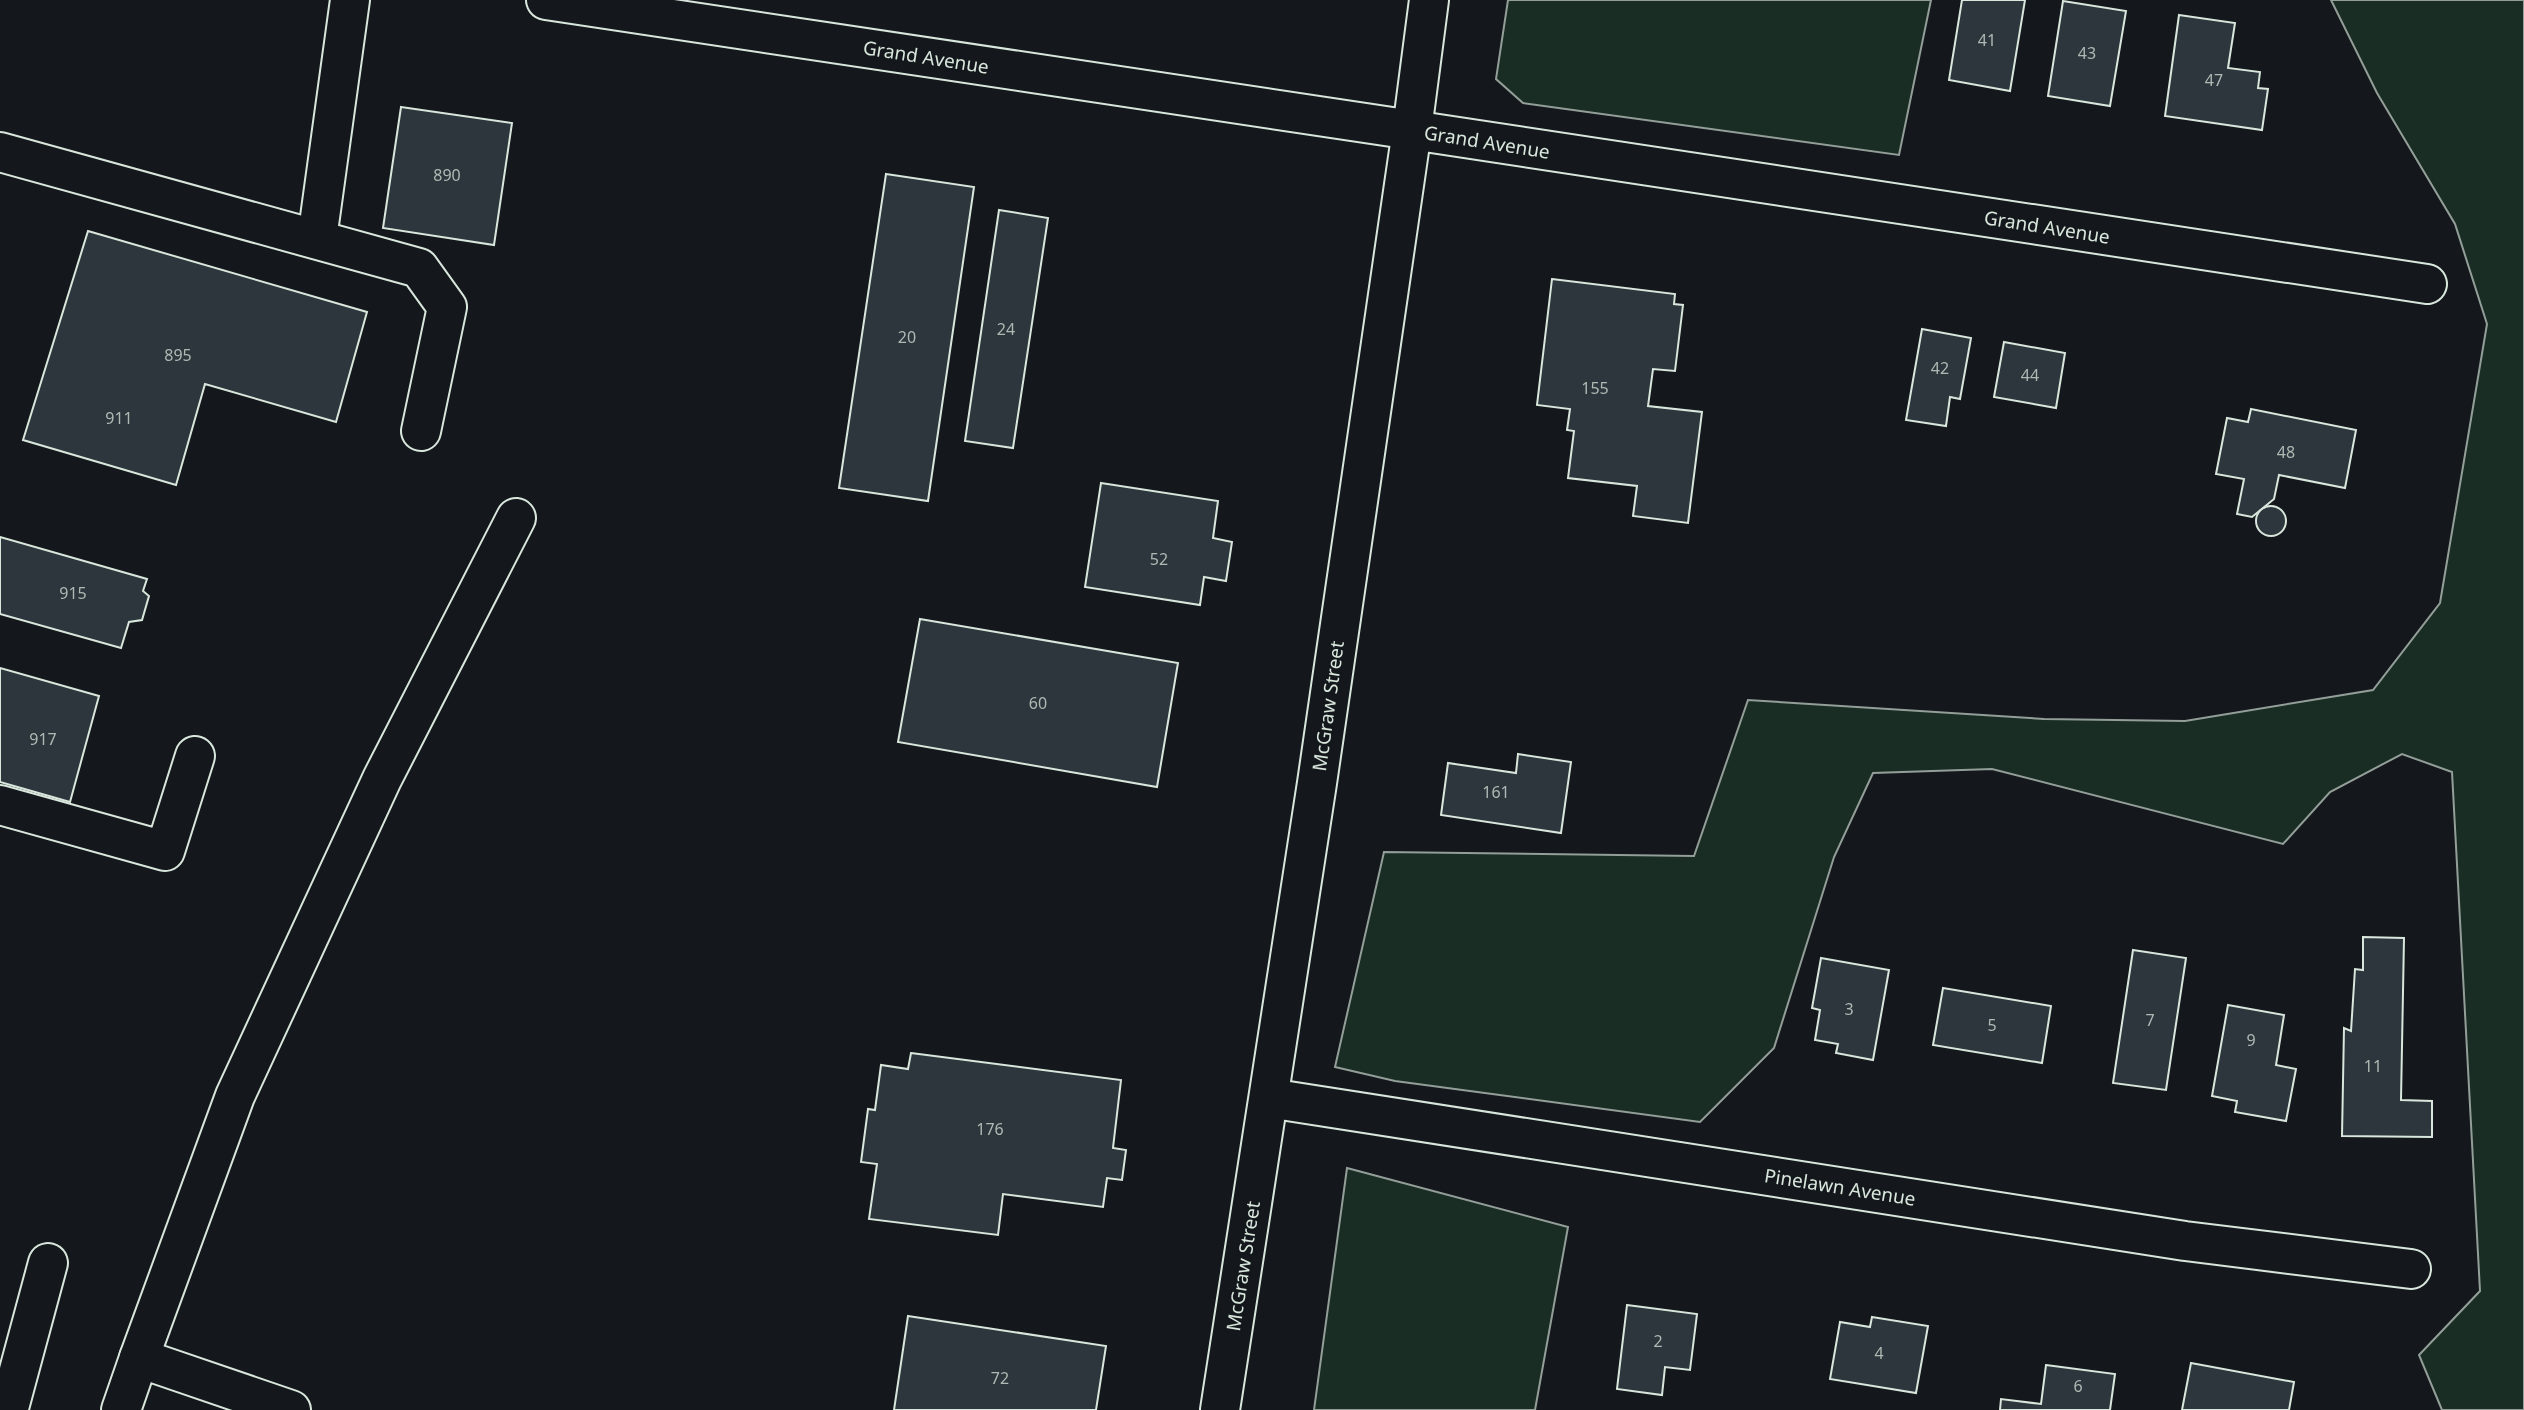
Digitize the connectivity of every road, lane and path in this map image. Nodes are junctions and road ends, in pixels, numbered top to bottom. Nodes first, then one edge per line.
1 (351, 0) edge
2 (546, 0) edge
3 (1429, 0) edge
4 (591, 3) edge
5 (1412, 130) junction
6 (0, 152) edge
7 (317, 239) junction
8 (2427, 284) dead end
9 (421, 431) dead end
10 (516, 518) dead end
11 (195, 756) dead end
12 (0, 805) edge
13 (1269, 1098) junction
14 (48, 1263) dead end
15 (2411, 1269) dead end
16 (139, 1358) junction
17 (14, 1405) edge
18 (121, 1410) edge
19 (291, 1410) edge
20 (1220, 1410) edge

1 - 7 street
2 - 4 street, Grand Avenue
3 - 5 street, McGraw Street
4 - 5 street, Grand Avenue
5 - 8 street, Grand Avenue
5 - 13 street, McGraw Street
6 - 7 street
7 - 9 street
10 - 16 street
11 - 12 street
13 - 15 street, Pinelawn Avenue
13 - 20 street, McGraw Street
14 - 17 street
16 - 18 street
16 - 19 street

